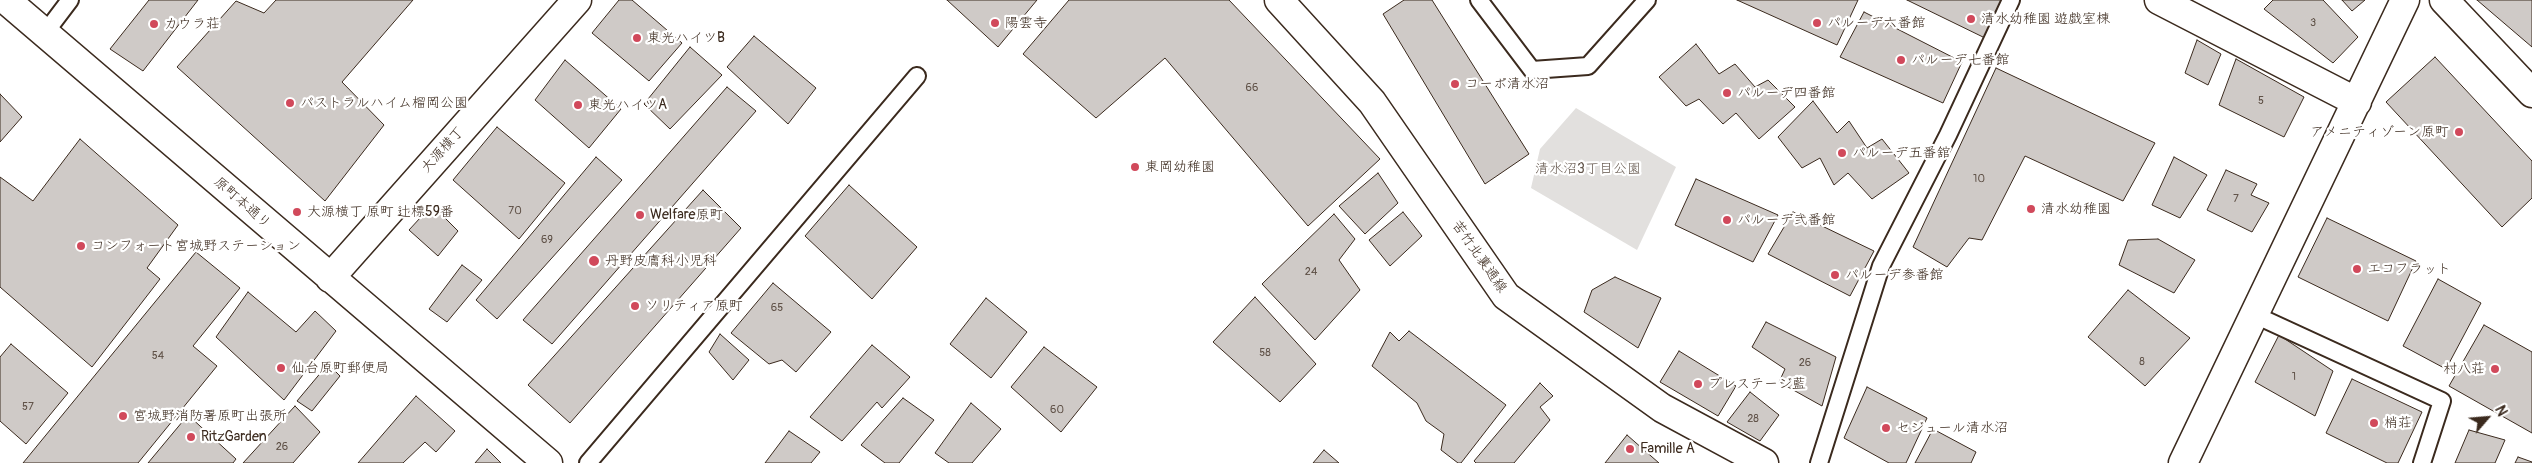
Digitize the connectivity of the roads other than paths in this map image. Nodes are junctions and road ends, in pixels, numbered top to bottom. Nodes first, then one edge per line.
1 (6, 0) edge
2 (70, 0) edge
3 (577, 0) edge
4 (1279, 0) edge
5 (1479, 0) edge
6 (1648, 0) edge
7 (2011, 0) edge
8 (2159, 0) edge
9 (2405, 0) edge
10 (2444, 0) edge
11 (45, 33) junction
12 (917, 76) dead end
13 (2532, 92) edge
14 (2357, 102) junction
15 (330, 278) junction
16 (2255, 314) junction
17 (548, 463) edge
18 (588, 463) edge
19 (1764, 463) edge
20 (1819, 463) edge
21 (2183, 463) edge
22 (2422, 463) edge

1 - 11 street, 原町本通り
2 - 11 lane
3 - 15 street, 大源横丁
4 - 19 street, 苦竹北裏通線
5 - 6 lane
7 - 20 lane
8 - 14 street
9 - 14 street
10 - 13 street
11 - 15 street, 原町本通り
12 - 18 lane
14 - 16 street
15 - 17 street, 原町本通り
16 - 21 street
16 - 22 lane

